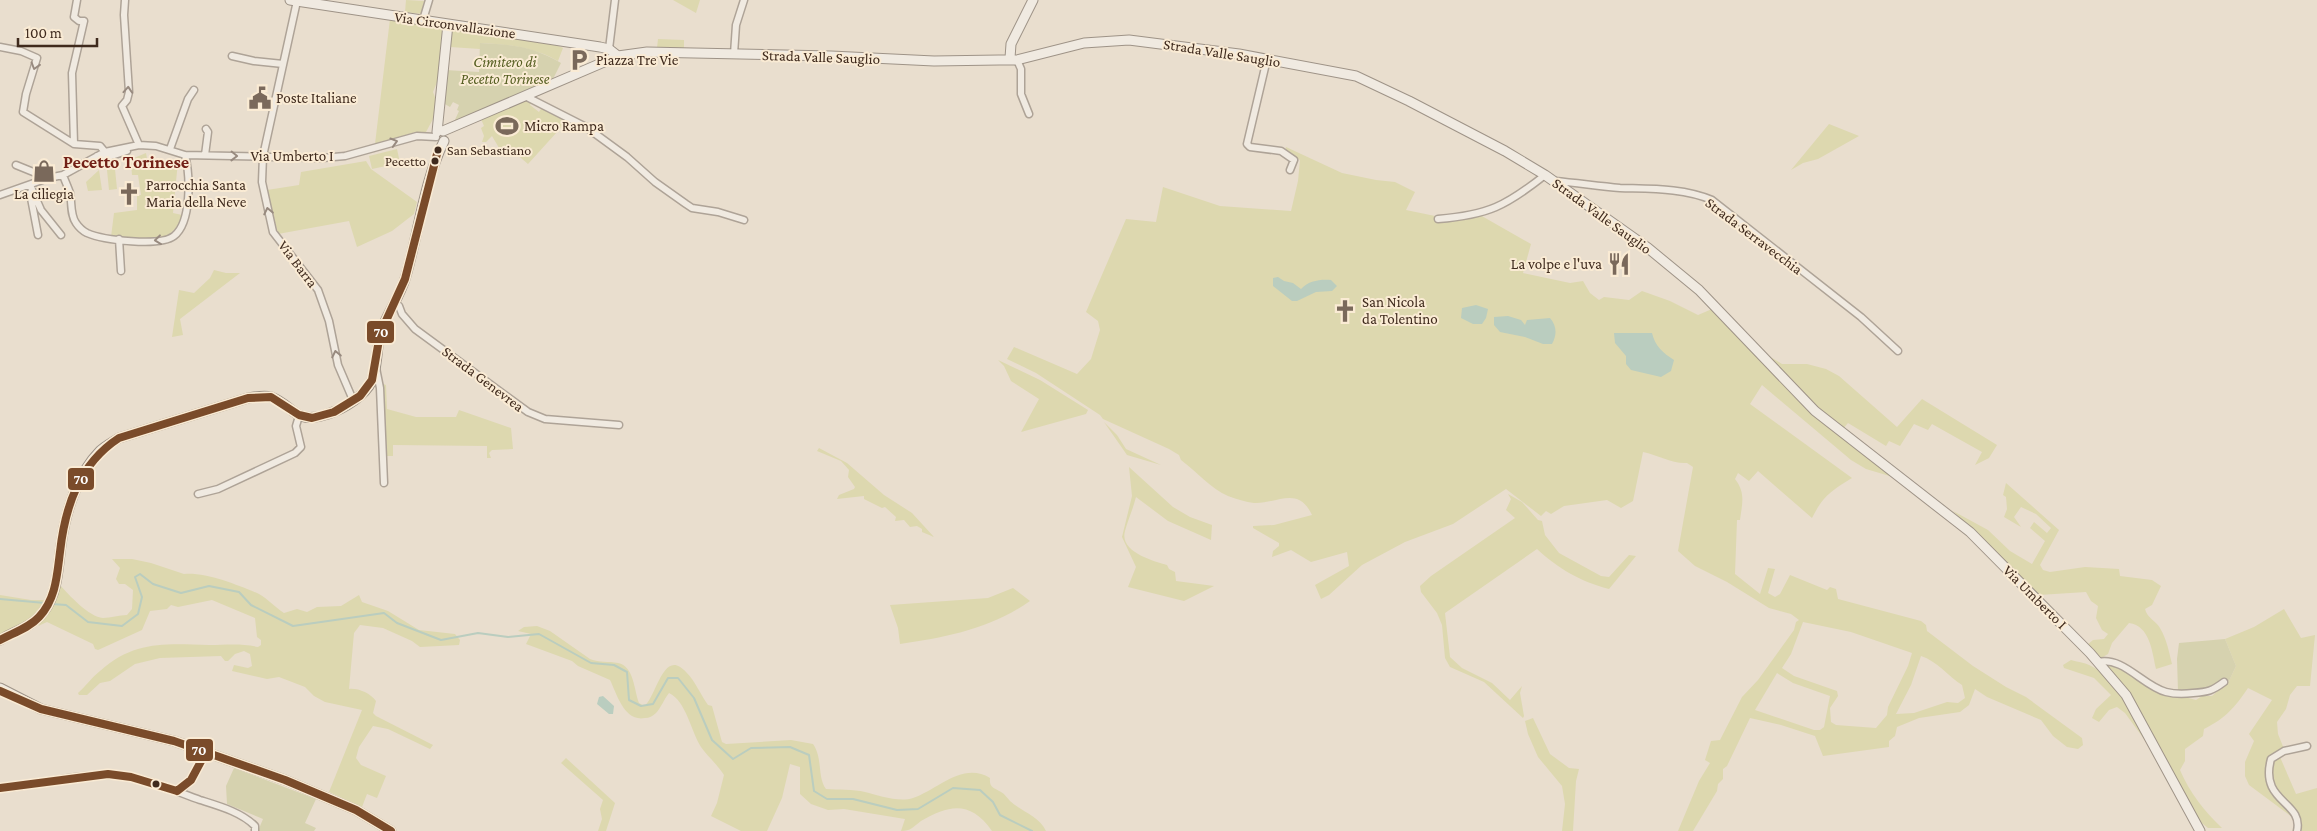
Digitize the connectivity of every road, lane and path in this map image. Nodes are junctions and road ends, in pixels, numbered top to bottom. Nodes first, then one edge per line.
1 (77, 0) edge
2 (125, 0) edge
3 (429, 0) edge
4 (615, 0) edge
5 (744, 0) edge
6 (1033, 0) edge
7 (293, 1) edge
8 (423, 20) junction
9 (448, 24) junction
10 (0, 47) edge
11 (609, 49) junction
12 (734, 54) junction
13 (232, 56) dead end
14 (618, 56) junction
15 (1013, 59) junction
16 (1267, 59) junction
17 (283, 64) junction
18 (194, 90) dead end
19 (525, 96) junction
20 (1028, 114) dead end
21 (206, 129) dead end
22 (441, 134) junction
23 (74, 144) junction
24 (139, 145) junction
25 (170, 149) junction
26 (105, 152) junction
27 (184, 155) junction
28 (205, 155) junction
29 (98, 156) junction
30 (263, 156) junction
31 (16, 165) dead end
32 (1290, 170) dead end
33 (63, 175) junction
34 (1545, 175) junction
35 (48, 178) junction
36 (1554, 181) junction
37 (30, 185) junction
38 (0, 195) edge
39 (1438, 218) dead end
40 (744, 220) dead end
41 (38, 234) dead end
42 (61, 235) dead end
43 (119, 239) junction
44 (121, 271) dead end
45 (395, 303) junction
46 (1898, 351) dead end
47 (375, 367) junction
48 (353, 400) junction
49 (1815, 411) joint
50 (300, 416) junction
51 (620, 426) dead end
52 (384, 483) dead end
53 (198, 494) dead end
54 (0, 640) edge
55 (2098, 662) junction
56 (2224, 682) dead end
57 (0, 690) edge
58 (2307, 746) dead end
59 (206, 752) junction
60 (0, 788) edge
61 (177, 791) junction
62 (255, 831) edge
63 (391, 831) edge
64 (2200, 831) edge
65 (2297, 831) edge

1 - 23 street
24 -> 2 street
3 - 8 street
4 - 11 street
5 - 12 street
6 - 15 street
7 - 8 street, Via Circonvallazione
7 - 17 street, Via Barra
8 - 9 street, Via Circonvallazione
9 - 11 street, Via Circonvallazione
9 - 22 street
10 -> 23 street
11 - 14 street, Via Circonvallazione
12 - 14 street, Strada Valle Sauglio
12 - 15 street, Strada Valle Sauglio
13 - 17 street
14 - 19 street, Strada Valle Sauglio
15 - 16 street, Strada Valle Sauglio
15 - 20 street
16 - 32 street
16 - 34 street, Strada Valle Sauglio
17 - 30 street, Via Barra
18 - 25 street
19 - 22 street, Strada Valle Sauglio
19 - 40 street
21 - 28 street
30 -> 22 street, Via Umberto I
22 - 45 street
23 - 26 street
24 - 25 street, Via Umberto I
24 - 26 street, Via Umberto I
25 - 27 street, Via Umberto I
26 - 29 street, Via Umberto I
27 - 28 street, Via Umberto I
27 - 29 street
27 -> 43 street
28 -> 30 street, Via Umberto I
29 - 33 street, Via Umberto I
48 -> 30 street, Via Barra
31 - 35 street
33 - 35 street, Via Umberto I
33 - 43 street
34 - 36 street, Strada Valle Sauglio
34 - 39 street
35 - 37 street, Via Umberto I
36 - 46 street, Strada Serravecchia
36 - 49 street, Strada Valle Sauglio
37 - 38 street, Via Umberto I
37 - 41 street
37 - 42 street
43 - 44 street
45 - 47 street
45 - 51 street, Strada Genevrea
47 - 48 street
47 - 52 street
48 - 50 street
49 - 55 street, Via Umberto I
50 - 53 street
50 - 54 street
55 - 56 street
55 - 64 street, Via Umberto I
57 - 59 street
58 - 65 street
59 - 61 street
59 - 63 street
60 - 61 street
61 - 62 street

